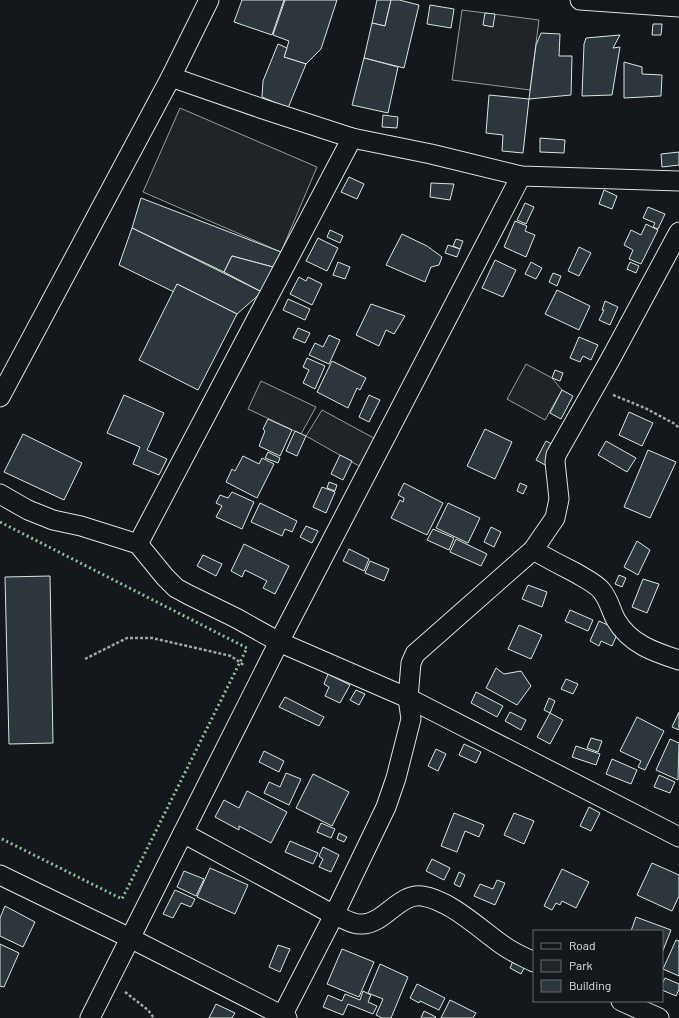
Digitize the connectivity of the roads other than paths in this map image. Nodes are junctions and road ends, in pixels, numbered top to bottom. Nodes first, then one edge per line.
1 (209, 0) edge
2 (580, 0) edge
3 (679, 7) edge
4 (171, 77) junction
5 (352, 138) junction
6 (521, 176) junction
7 (679, 181) edge
8 (679, 232) edge
9 (0, 397) edge
10 (0, 494) edge
11 (138, 544) junction
12 (533, 550) junction
13 (279, 642) junction
14 (679, 660) edge
15 (408, 698) junction
16 (183, 833) junction
17 (679, 837) edge
18 (0, 875) edge
19 (334, 915) junction
20 (130, 938) junction
21 (533, 962) edge
22 (623, 1002) edge
23 (283, 1017) edge
24 (90, 1018) edge
25 (659, 1018) edge

1 - 4 street
2 - 3 street
4 - 5 street
4 - 9 street
5 - 6 street
5 - 11 street
6 - 7 street
6 - 13 street
8 - 12 street
10 - 11 street
11 - 13 street
12 - 14 street
12 - 15 street
13 - 15 street
13 - 16 street
15 - 17 street
15 - 19 street
16 - 19 street
16 - 20 street
18 - 20 street
19 - 21 street
19 - 23 street
20 - 23 street
20 - 24 street
22 - 25 street

